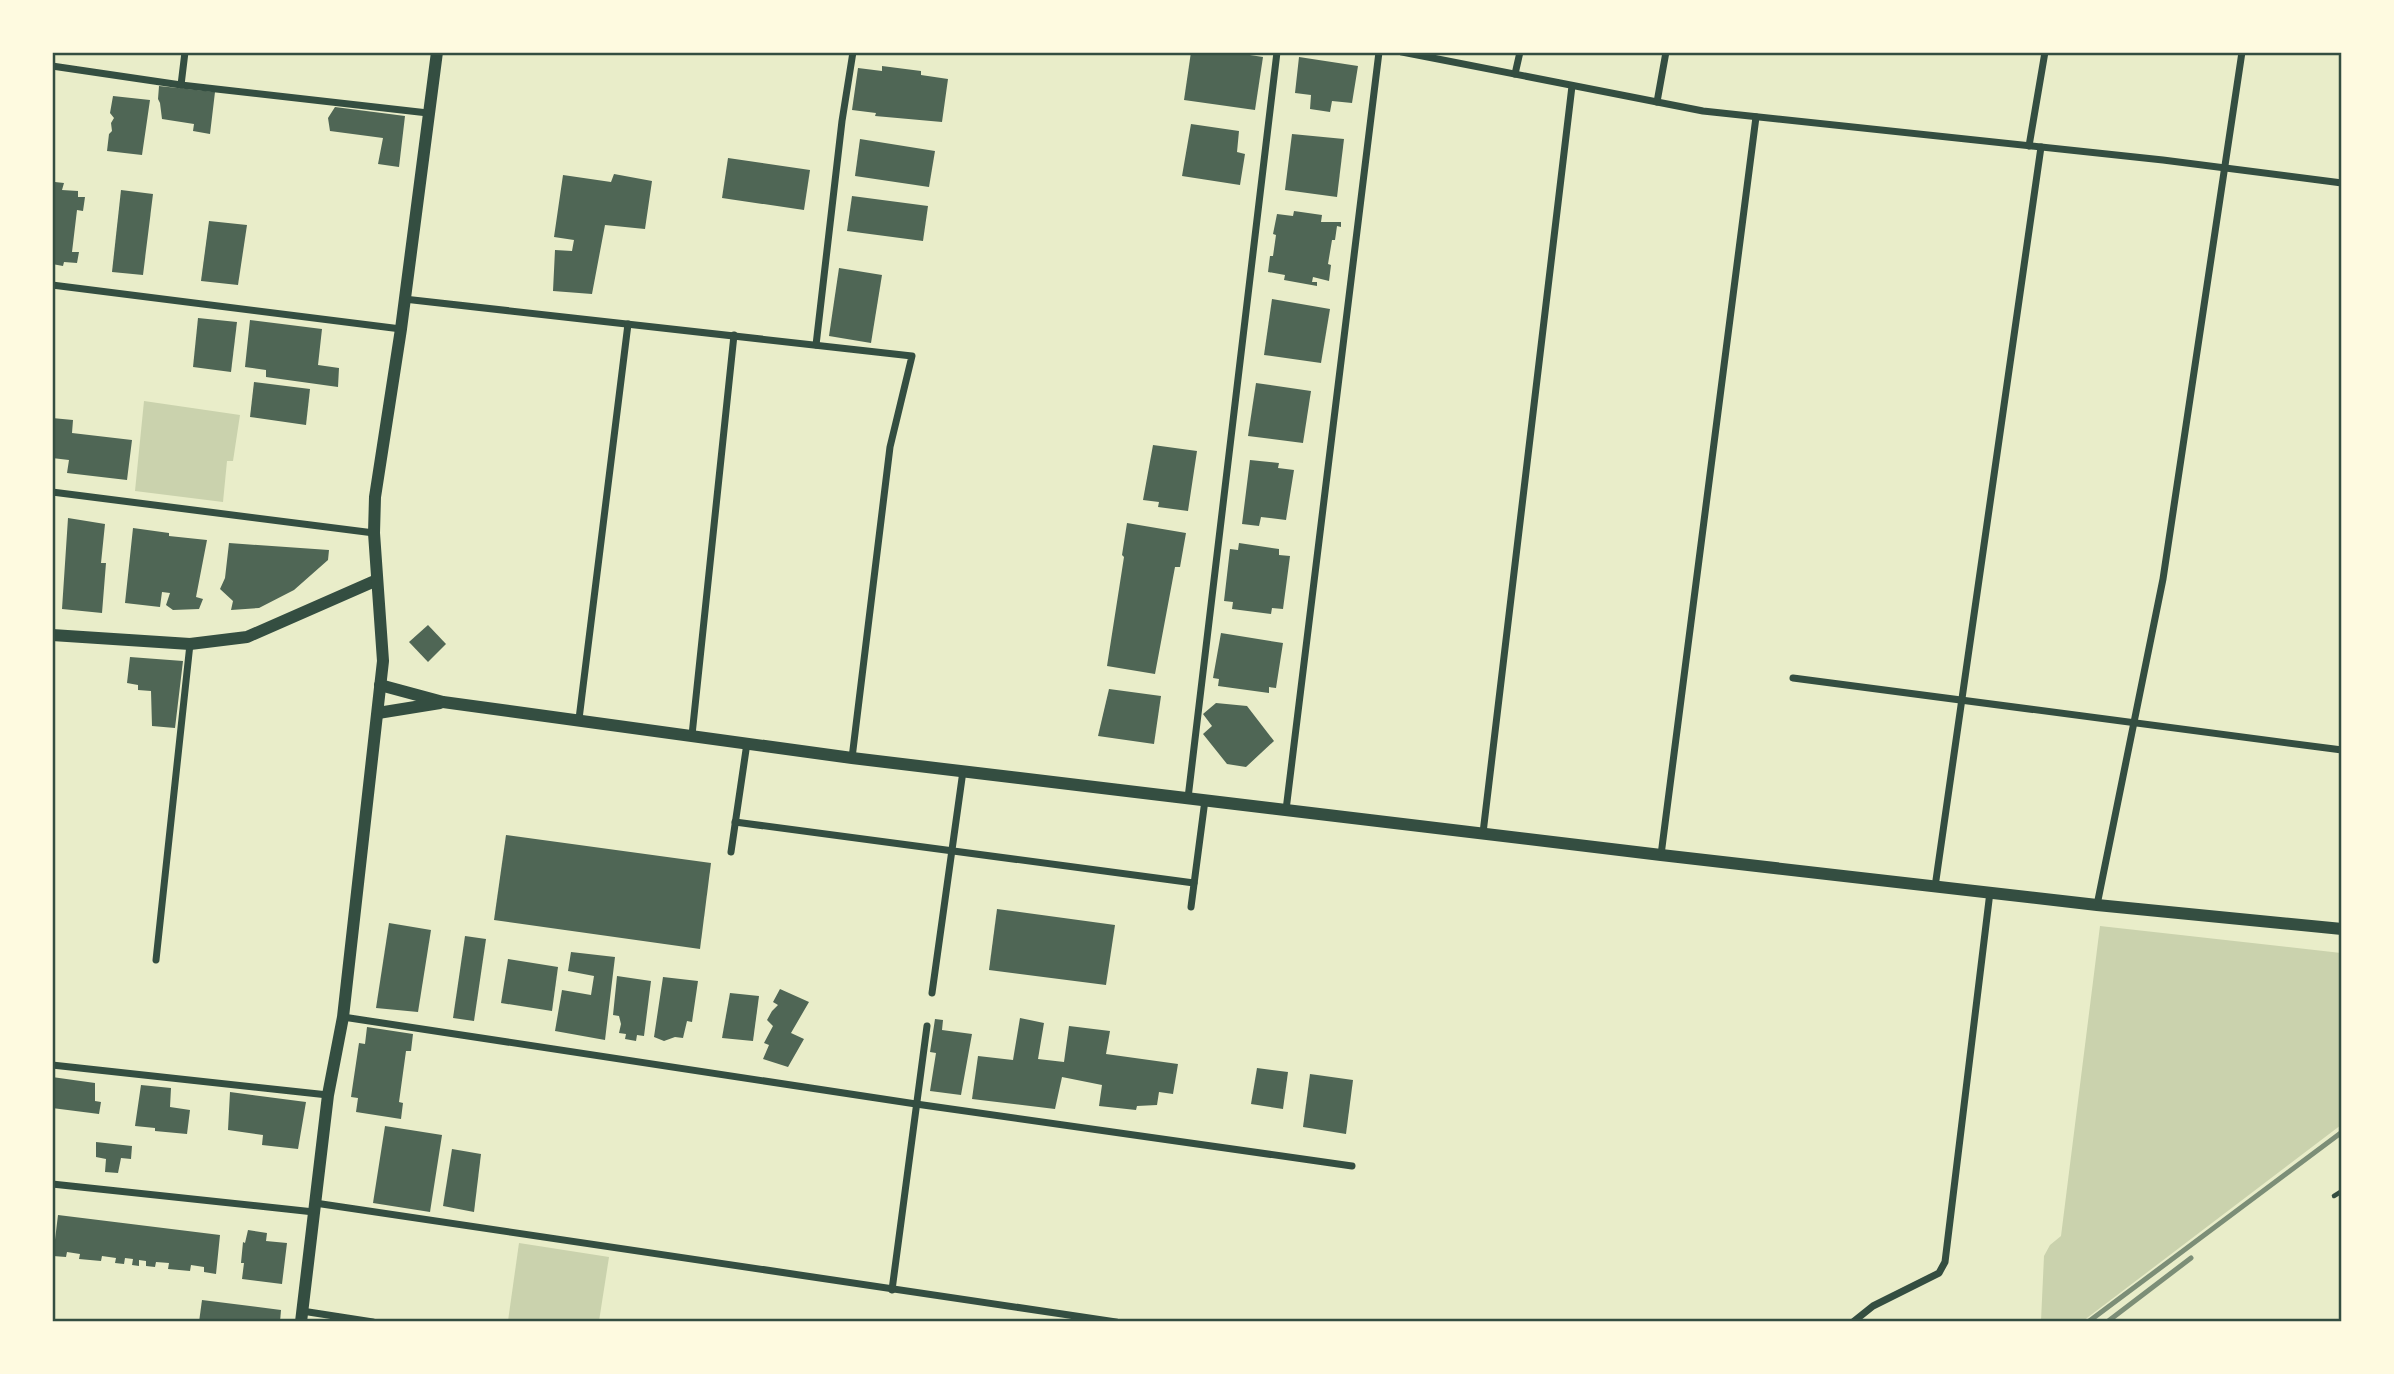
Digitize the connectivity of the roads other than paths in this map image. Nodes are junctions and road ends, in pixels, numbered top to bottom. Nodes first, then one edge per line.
1 (185, 52) edge
2 (437, 52) edge
3 (853, 52) edge
4 (1277, 52) edge
5 (1379, 52) edge
6 (1402, 52) edge
7 (1520, 52) edge
8 (1666, 52) edge
9 (2045, 52) edge
10 (2242, 52) edge
11 (52, 66) edge
12 (1516, 74) junction
13 (181, 85) junction
14 (1572, 86) junction
15 (1657, 102) junction
16 (428, 113) junction
17 (1756, 117) junction
18 (2029, 146) junction
19 (2041, 147) junction
20 (2225, 168) junction
21 (2342, 183) edge
22 (52, 285) edge
23 (404, 299) junction
24 (628, 324) junction
25 (401, 329) junction
26 (734, 335) junction
27 (817, 345) junction
28 (52, 492) edge
29 (374, 533) junction
30 (377, 580) junction
31 (52, 635) edge
32 (190, 644) junction
33 (1793, 678) dead end
34 (380, 685) junction
35 (1962, 700) junction
36 (443, 702) junction
37 (378, 713) junction
38 (579, 719) junction
39 (2135, 723) junction
40 (692, 735) junction
41 (747, 743) junction
42 (2342, 750) edge
43 (852, 758) junction
44 (963, 771) junction
45 (1188, 798) junction
46 (1205, 800) junction
47 (1286, 810) junction
48 (735, 822) junction
49 (1483, 833) junction
50 (731, 852) dead end
51 (953, 852) junction
52 (1661, 855) junction
53 (1194, 883) junction
54 (1935, 887) junction
55 (1990, 892) junction
56 (2097, 905) junction
57 (1191, 907) dead end
58 (2342, 929) edge
59 (156, 960) dead end
60 (932, 993) dead end
61 (343, 1017) junction
62 (927, 1026) dead end
63 (52, 1065) edge
64 (327, 1095) junction
65 (916, 1104) junction
66 (1352, 1166) dead end
67 (52, 1184) edge
68 (2342, 1191) edge
69 (2334, 1196) dead end
70 (314, 1207) junction
71 (892, 1290) junction
72 (301, 1316) edge
73 (373, 1321) edge
74 (1116, 1321) edge
75 (1853, 1321) edge

1 - 13 street
2 - 16 street
3 - 27 street
4 - 45 street
5 - 47 street
6 - 12 street
7 - 12 street
8 - 15 street
9 - 18 street
10 - 20 street
11 - 13 street
12 - 14 street
13 - 16 street
14 - 15 street
14 - 49 street
15 - 17 street
16 - 23 street
17 - 18 street
17 - 52 street
18 - 19 street
19 - 20 street
19 - 35 street
20 - 21 street
20 - 39 street
22 - 25 street
23 - 24 street
23 - 25 street
24 - 26 street
24 - 38 street
25 - 29 street
26 - 27 street
26 - 40 street
27 - 43 street
28 - 29 street
29 - 30 street
30 - 32 street
30 - 34 street
31 - 32 street
32 - 59 street
33 - 35 street
34 - 36 street
34 - 37 street
35 - 39 street
35 - 54 street
36 - 37 street
36 - 38 street
37 - 61 street
38 - 40 street
39 - 42 street
39 - 56 street
40 - 41 street
41 - 43 street
41 - 48 street
43 - 44 street
44 - 45 street
44 - 51 street
45 - 46 street
46 - 47 street
46 - 53 street
47 - 49 street
48 - 50 street
48 - 51 street
49 - 52 street
51 - 53 street
51 - 60 street
52 - 54 street
53 - 57 street
54 - 55 street
55 - 56 street
55 - 75 street
56 - 58 street
61 - 64 street
61 - 65 street
62 - 65 street
63 - 64 street
64 - 70 street
65 - 66 street
65 - 71 street
67 - 70 street
68 - 69 lane
70 - 71 street
70 - 72 street
71 - 74 street
72 - 73 street

